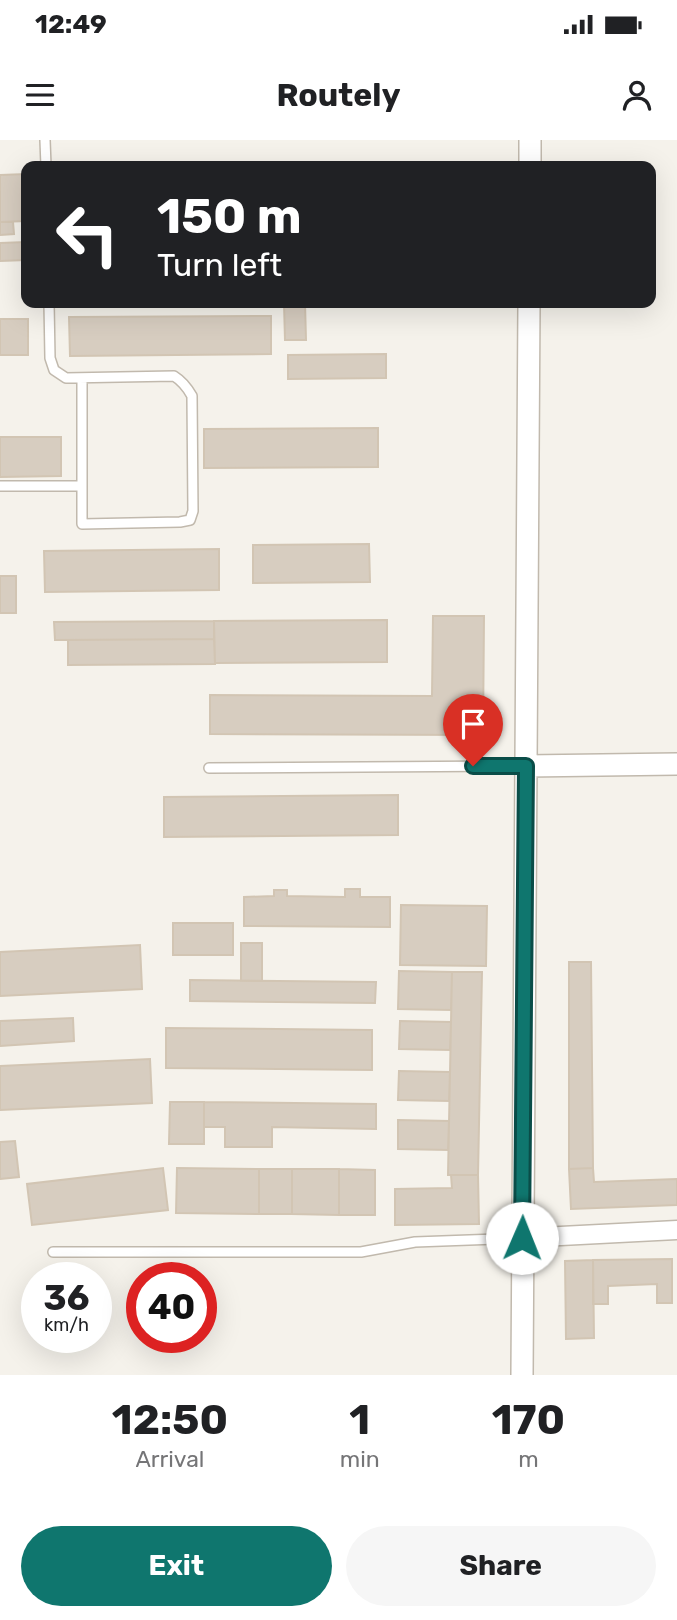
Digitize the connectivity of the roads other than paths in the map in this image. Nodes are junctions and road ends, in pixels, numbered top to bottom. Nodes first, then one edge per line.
1 (45, 140) edge
2 (530, 140) edge
3 (46, 161) edge
4 (530, 161) edge
5 (49, 308) edge
6 (529, 308) edge
7 (82, 378) junction
8 (82, 485) junction
9 (0, 486) edge
10 (677, 764) edge
11 (526, 766) junction
12 (209, 768) dead end
13 (677, 1230) edge
14 (522, 1238) junction
15 (53, 1252) dead end
16 (522, 1375) edge

1 - 3 lane
2 - 4 street
5 - 7 lane
6 - 11 street
7 - 8 lane
7 - 8 lane
8 - 9 lane
10 - 11 street
11 - 12 lane
11 - 14 street
13 - 14 street
14 - 15 lane
14 - 16 street

